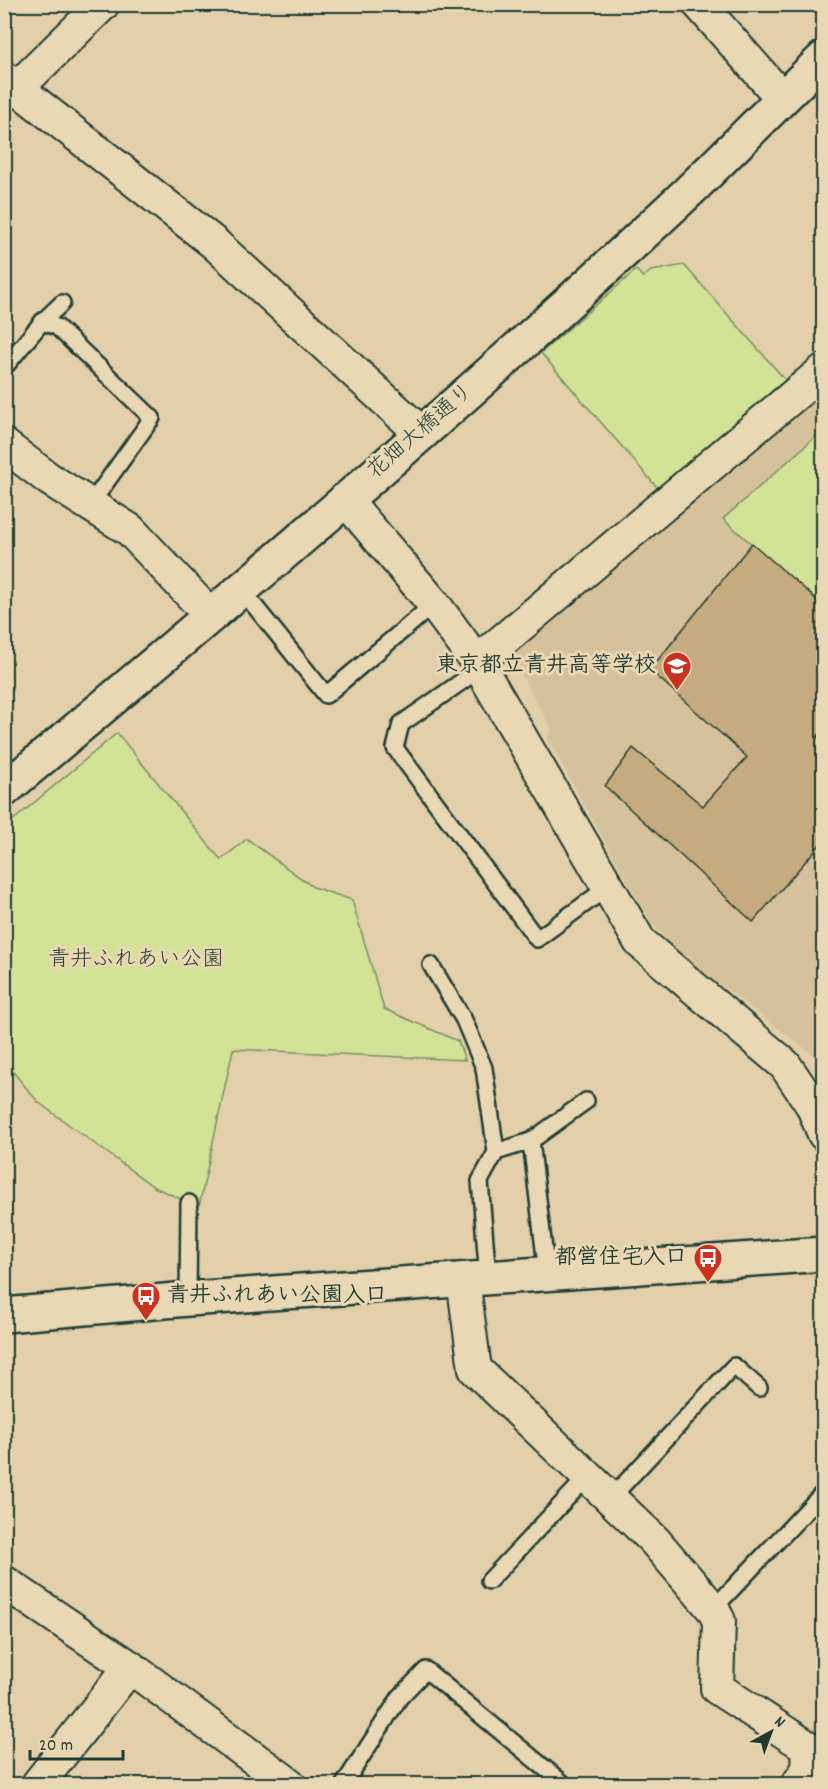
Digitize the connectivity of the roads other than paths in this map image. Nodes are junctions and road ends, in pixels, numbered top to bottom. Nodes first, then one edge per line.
1 (103, 4) edge
2 (699, 4) edge
3 (824, 58) edge
4 (11, 83) edge
5 (782, 98) junction
6 (62, 303) dead end
7 (42, 322) junction
8 (4, 368) edge
9 (824, 370) edge
10 (421, 433) junction
11 (4, 445) edge
12 (345, 499) junction
13 (90, 505) junction
14 (241, 589) junction
15 (434, 604) junction
16 (211, 616) junction
17 (479, 665) junction
18 (4, 789) edge
19 (608, 887) junction
20 (431, 965) dead end
21 (586, 1101) dead end
22 (824, 1134) edge
23 (531, 1141) junction
24 (496, 1152) junction
25 (189, 1203) dead end
26 (824, 1254) edge
27 (548, 1274) junction
28 (475, 1278) junction
29 (188, 1299) junction
30 (4, 1315) edge
31 (759, 1388) dead end
32 (587, 1477) junction
33 (824, 1492) edge
34 (610, 1499) junction
35 (489, 1581) dead end
36 (4, 1582) edge
37 (713, 1609) junction
38 (130, 1667) junction
39 (38, 1785) edge
40 (289, 1785) edge
41 (344, 1785) edge
42 (564, 1785) edge
43 (798, 1785) edge

1 - 4 street
2 - 5 street
3 - 5 street, 花畑大橋通り
4 - 10 street
5 - 10 street, 花畑大橋通り
6 - 7 lane
7 - 8 lane
7 - 13 lane
9 - 17 street
10 - 12 street, 花畑大橋通り
11 - 13 street
12 - 14 street, 花畑大橋通り
12 - 15 street
13 - 16 street
14 - 15 lane
14 - 16 street, 花畑大橋通り
15 - 17 street
16 - 18 street, 花畑大橋通り
17 - 19 street
17 - 19 lane
19 - 22 street
20 - 24 lane
21 - 23 lane
23 - 24 lane
23 - 27 lane
24 - 28 lane
25 - 29 lane
26 - 27 street
27 - 28 street
28 - 29 street
28 - 32 street
29 - 30 street
31 - 34 lane
32 - 34 street
32 - 35 lane
33 - 37 lane
34 - 37 street
36 - 38 street
37 - 43 street
38 - 39 street
38 - 40 street
41 - 42 lane

